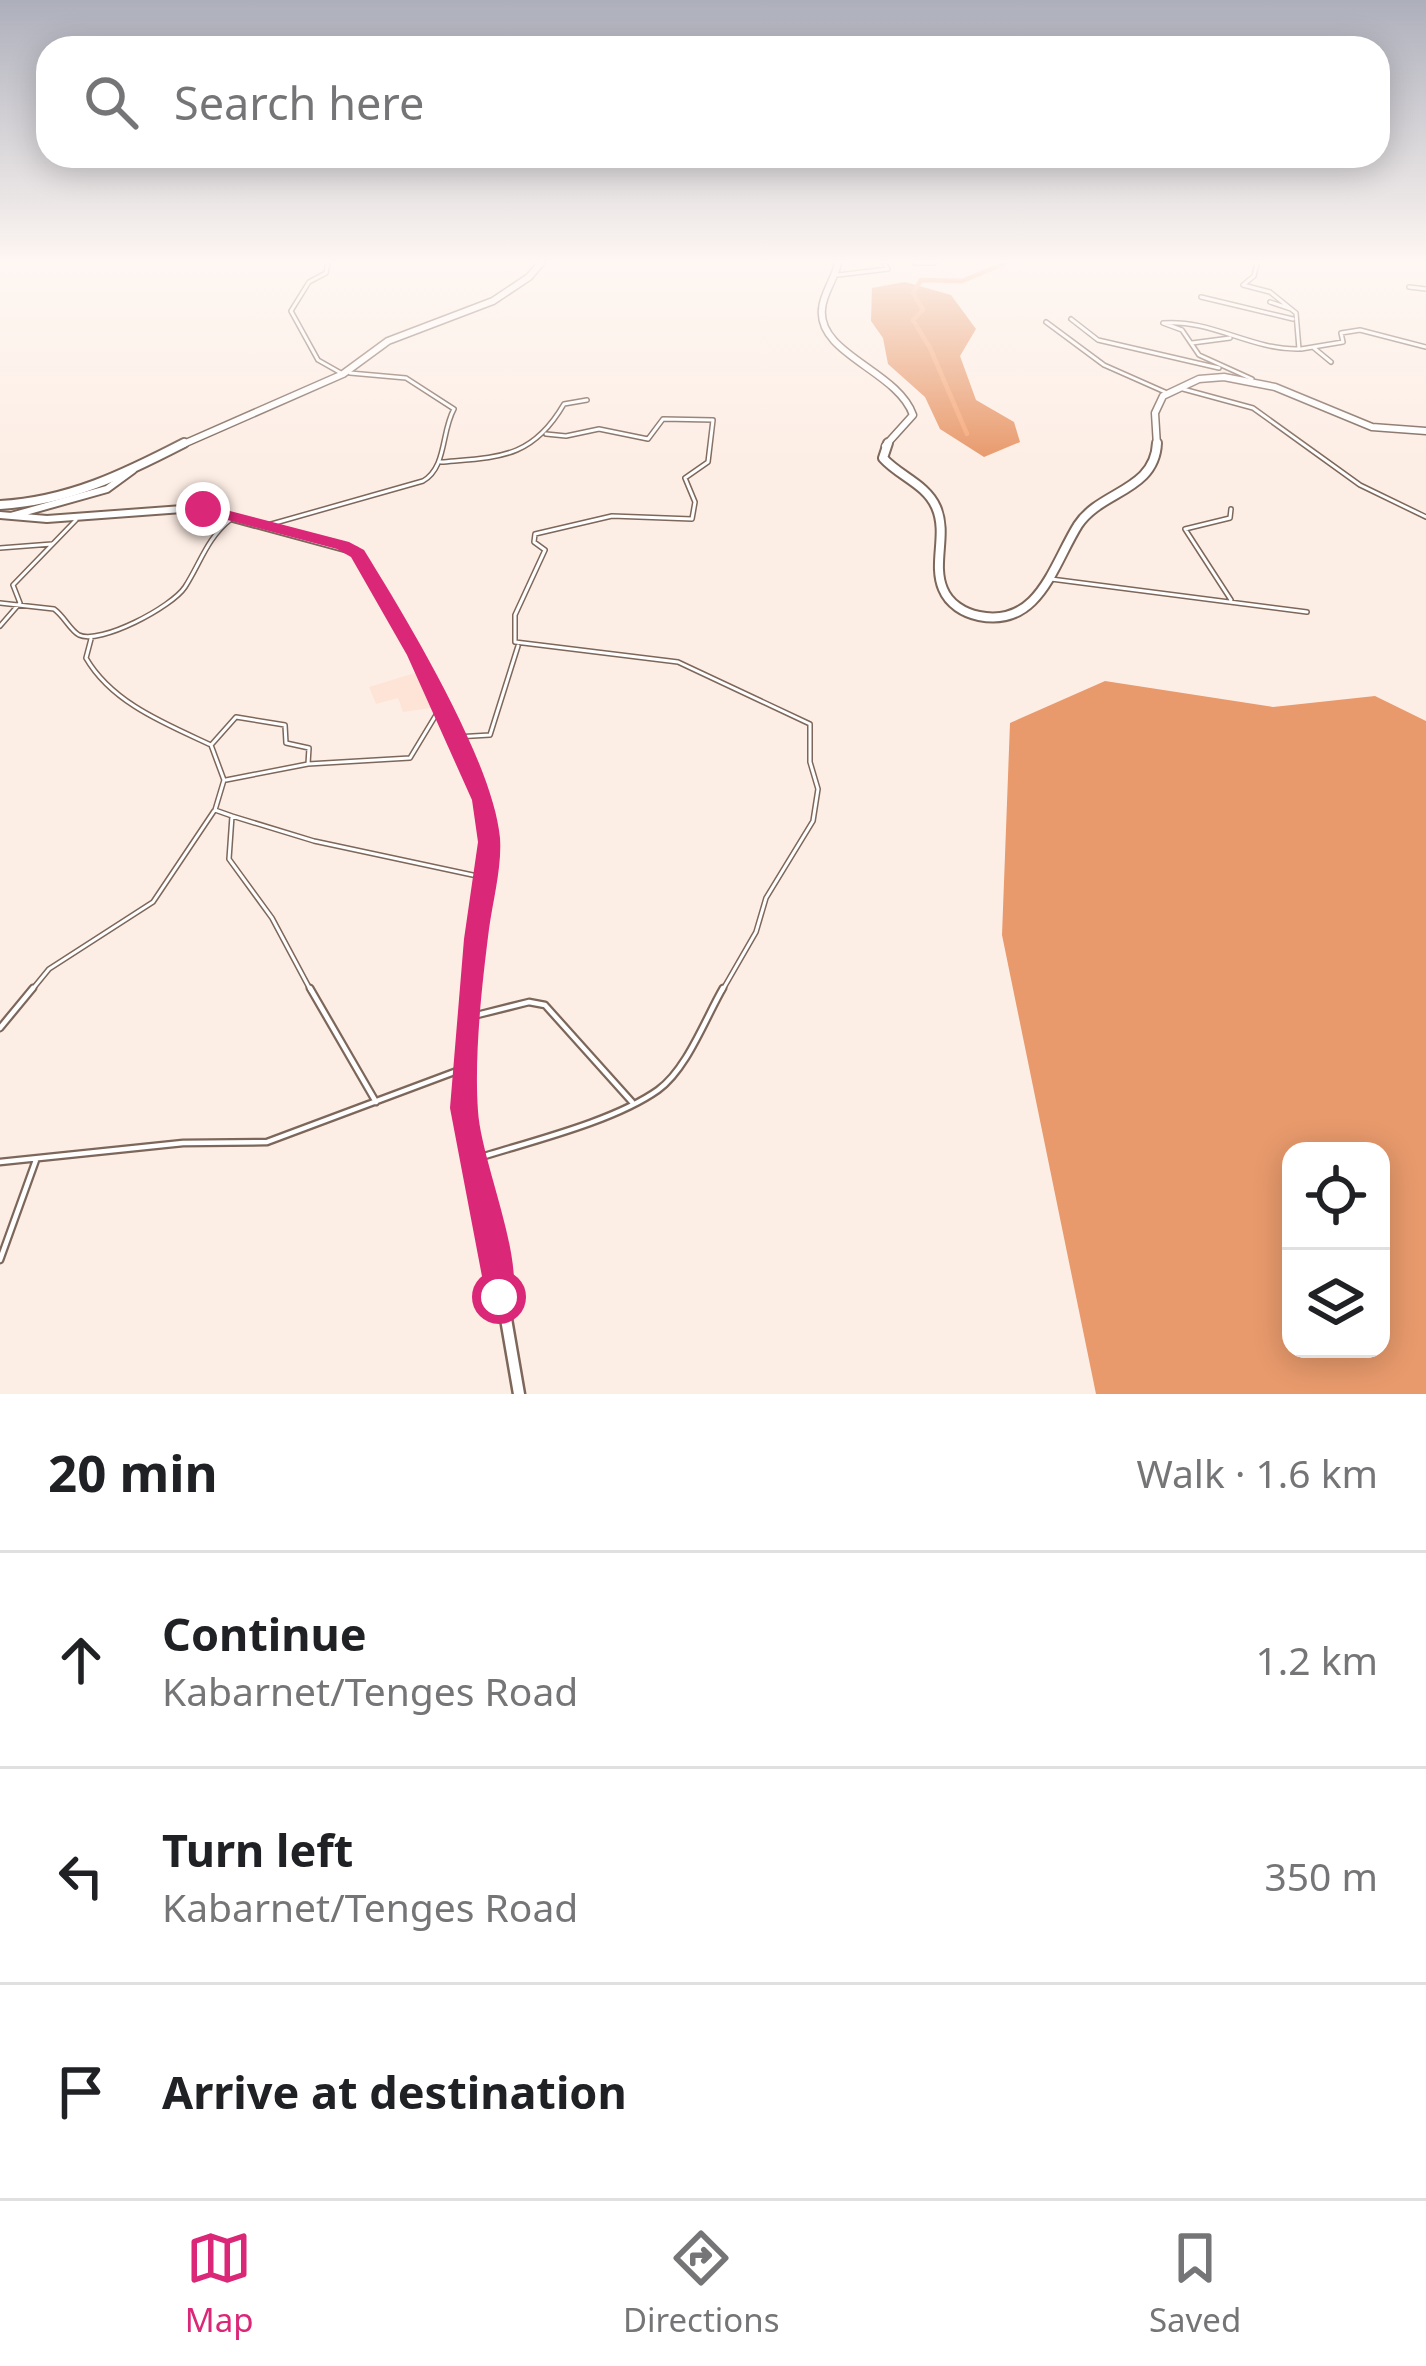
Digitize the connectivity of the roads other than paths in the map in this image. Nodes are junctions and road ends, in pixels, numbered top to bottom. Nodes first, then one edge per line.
1 (300, 328) edge
2 (430, 328) edge
3 (827, 328) edge
4 (1054, 328) edge
5 (1083, 328) edge
6 (1177, 328) edge
7 (1212, 328) edge
8 (1296, 328) edge
9 (1237, 339) junction
10 (1190, 343) junction
11 (1313, 347) junction
12 (1426, 347) edge
13 (1299, 349) junction
14 (1106, 358) dead end
15 (1098, 361) junction
16 (1331, 362) dead end
17 (1227, 370) junction
18 (344, 374) junction
19 (1270, 385) junction
20 (1171, 390) junction
21 (587, 400) dead end
22 (1426, 431) edge
23 (546, 434) junction
24 (440, 462) junction
25 (133, 470) junction
26 (0, 505) edge
27 (1232, 509) dead end
28 (5, 516) edge
29 (78, 517) junction
30 (1426, 517) edge
31 (232, 518) junction
32 (265, 526) junction
33 (54, 544) junction
34 (0, 548) edge
35 (1049, 578) junction
36 (1232, 601) junction
37 (0, 603) edge
38 (20, 603) junction
39 (1307, 612) dead end
40 (0, 626) edge
41 (92, 639) junction
42 (518, 644) junction
43 (440, 708) junction
44 (453, 737) junction
45 (211, 745) junction
46 (308, 764) junction
47 (224, 780) junction
48 (215, 810) junction
49 (232, 816) junction
50 (484, 878) junction
51 (470, 1015) junction
52 (0, 1028) edge
53 (466, 1067) junction
54 (376, 1102) junction
55 (633, 1103) junction
56 (37, 1158) junction
57 (472, 1159) junction
58 (0, 1162) edge
59 (0, 1260) edge
60 (519, 1394) edge

1 - 18 street
2 - 18 main road
3 - 35 main road
4 - 15 street
5 - 17 street
6 - 10 street
7 - 9 street
8 - 13 street
9 - 10 street
9 - 13 street
10 - 17 street
11 - 12 street
11 - 13 street
11 - 16 street
14 - 15 street
15 - 20 street
17 - 19 street
18 - 24 street
18 - 25 main road
19 - 20 main road
19 - 22 main road
20 - 30 street
20 - 35 main road
21 - 23 street
23 - 24 street
23 - 42 street
24 - 32 street
25 - 26 main road
25 - 28 street
27 - 36 street
28 - 29 street
29 - 31 street
29 - 33 street
31 - 32 street
31 - 41 street
32 - 43 street
33 - 34 street
33 - 38 street
35 - 36 street
36 - 39 street
37 - 38 street
38 - 40 street
38 - 41 street
41 - 45 street
42 - 44 street
42 - 55 street
43 - 44 street
43 - 46 street
44 - 50 street
45 - 46 street
45 - 47 street
46 - 47 street
47 - 48 street
48 - 49 street
48 - 52 street
49 - 50 street
49 - 54 street
50 - 51 street
51 - 53 street
51 - 55 street
53 - 54 street
53 - 57 street
54 - 56 street
55 - 57 street
56 - 58 street
56 - 59 street
57 - 60 street

